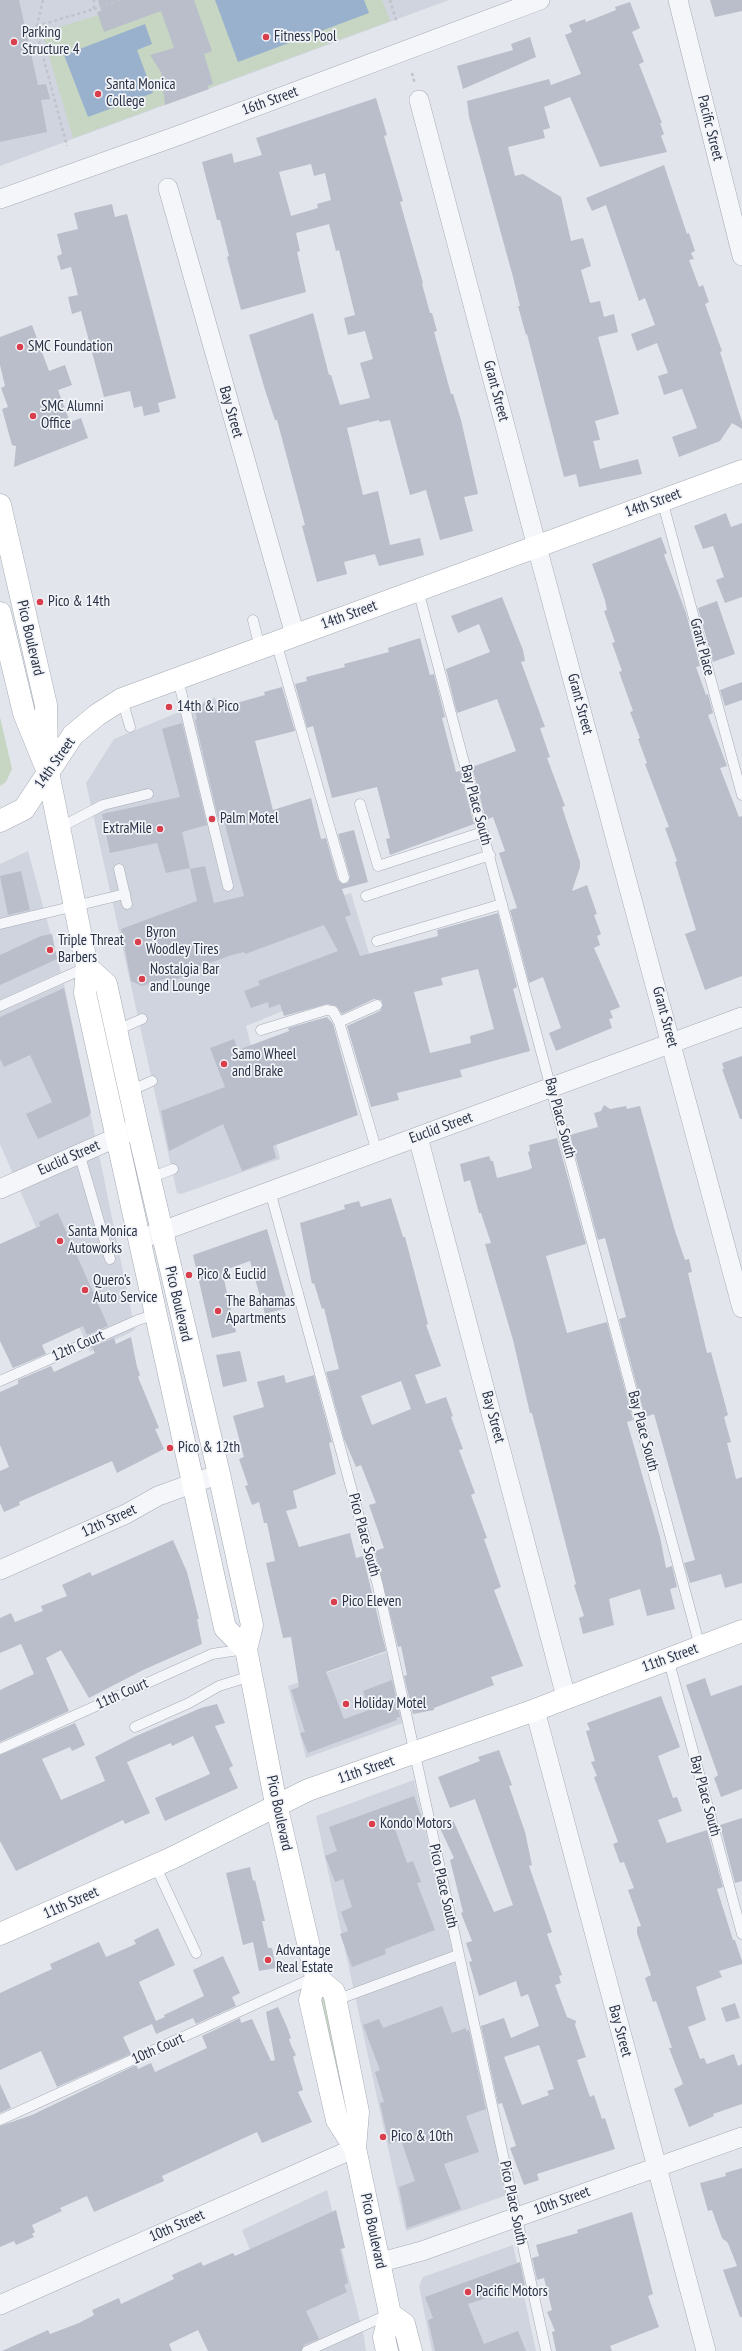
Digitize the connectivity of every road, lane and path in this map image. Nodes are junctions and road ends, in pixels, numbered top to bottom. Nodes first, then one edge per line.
1 (43, 0) edge
2 (94, 0) edge
3 (121, 0) edge
4 (390, 0) edge
5 (540, 0) edge
6 (678, 0) edge
7 (94, 9) junction
8 (398, 22) dead end
9 (37, 26) junction
10 (419, 100) dead end
11 (67, 146) dead end
12 (168, 188) dead end
13 (0, 199) edge
14 (742, 256) edge
15 (742, 471) edge
16 (662, 500) junction
17 (0, 505) edge
18 (537, 547) junction
19 (418, 590) junction
20 (0, 613) edge
21 (253, 620) dead end
22 (277, 642) junction
23 (178, 678) junction
24 (122, 699) junction
25 (130, 726) dead end
26 (48, 772) junction
27 (148, 794) dead end
28 (742, 795) edge
29 (360, 804) dead end
30 (0, 821) edge
31 (59, 828) junction
32 (483, 832) junction
33 (490, 855) junction
34 (119, 869) dead end
35 (344, 878) dead end
36 (228, 886) dead end
37 (125, 894) junction
38 (366, 896) dead end
39 (128, 904) dead end
40 (502, 904) junction
41 (75, 907) junction
42 (0, 924) edge
43 (377, 941) dead end
44 (87, 967) junction
45 (377, 1005) dead end
46 (0, 1006) edge
47 (742, 1017) edge
48 (142, 1019) dead end
49 (339, 1022) junction
50 (117, 1030) junction
51 (262, 1030) dead end
52 (672, 1044) junction
53 (152, 1081) dead end
54 (552, 1087) junction
55 (130, 1091) junction
56 (138, 1129) junction
57 (118, 1136) junction
58 (418, 1137) junction
59 (377, 1152) junction
60 (79, 1153) junction
61 (173, 1170) dead end
62 (150, 1178) junction
63 (0, 1189) edge
64 (270, 1192) junction
65 (162, 1232) junction
66 (140, 1238) junction
67 (110, 1259) dead end
68 (742, 1308) edge
69 (157, 1314) junction
70 (0, 1381) edge
71 (219, 1474) junction
72 (194, 1482) junction
73 (0, 1570) edge
74 (742, 1631) edge
75 (700, 1647) junction
76 (246, 1649) junction
77 (668, 1658) junction
78 (251, 1676) junction
79 (566, 1697) junction
80 (535, 1710) junction
81 (135, 1727) dead end
82 (0, 1749) edge
83 (413, 1753) junction
84 (276, 1804) junction
85 (155, 1865) junction
86 (0, 1934) edge
87 (742, 1934) edge
88 (196, 1953) dead end
89 (458, 1955) junction
90 (316, 1977) junction
91 (336, 2000) junction
92 (0, 2120) edge
93 (742, 2137) edge
94 (355, 2148) junction
95 (657, 2167) junction
96 (516, 2217) junction
97 (381, 2262) junction
98 (0, 2305) edge
99 (390, 2314) junction
100 (307, 2351) edge
101 (386, 2351) edge
102 (410, 2351) edge
103 (546, 2351) edge
104 (706, 2351) edge

1 - 9 path
2 - 7 path
3 - 7 path
4 - 8 path
5 - 13 street, 16th Street
6 - 14 street, Pacific Street
7 - 9 path
9 - 11 path
10 - 18 street, Grant Street
12 - 22 street, Bay Street
15 - 16 main road, 14th Street
16 - 18 main road, 14th Street
16 - 28 lane, Grant Place
17 - 26 main road, Pico Boulevard
18 - 19 main road, 14th Street
18 - 52 street, Grant Street
19 - 22 main road, 14th Street
19 - 32 lane, Bay Place South
20 - 26 main road, Pico Boulevard
21 - 22 lane
22 - 23 main road, 14th Street
22 - 35 lane
23 - 24 main road, 14th Street
23 - 36 lane
24 - 25 lane
24 - 26 main road, 14th Street
26 - 30 main road, 14th Street
26 - 31 main road, Pico Boulevard
27 - 31 lane
29 - 32 lane
31 - 41 main road, Pico Boulevard
32 - 33 lane, Bay Place South
33 - 38 lane
33 - 40 lane, Bay Place South
34 - 37 lane
37 - 39 lane
37 - 41 lane
40 - 43 lane
40 - 54 lane, Bay Place South
41 - 42 lane
41 - 44 main road, Pico Boulevard
44 - 46 lane
44 - 50 main road, Pico Boulevard
44 - 57 main road, Pico Boulevard
45 - 49 lane
47 - 52 street, Euclid Street
48 - 50 lane
49 - 51 lane
49 - 59 lane
50 - 55 main road, Pico Boulevard
52 - 54 street, Euclid Street
52 - 68 street, Grant Street
53 - 55 lane
54 - 58 street, Euclid Street
54 - 75 lane, Bay Place South
55 - 56 main road, Pico Boulevard
56 - 57 street, Euclid Street
56 - 62 main road, Pico Boulevard
57 - 60 street, Euclid Street
57 - 66 main road, Pico Boulevard
58 - 59 street, Euclid Street
58 - 79 street, Bay Street
59 - 64 street, Euclid Street
60 - 63 street, Euclid Street
60 - 67 lane
61 - 62 lane
62 - 65 main road, Pico Boulevard
64 - 65 street, Euclid Street
64 - 83 lane, Pico Place South
65 - 66 street, Euclid Street
65 - 71 main road, Pico Boulevard
66 - 69 main road, Pico Boulevard
69 - 70 lane, 12th Court
69 - 72 main road, Pico Boulevard
71 - 72 street, 12th Street
71 - 76 main road, Pico Boulevard
72 - 73 street, 12th Street
72 - 76 main road, Pico Boulevard
74 - 75 main road, 11th Street
75 - 77 main road, 11th Street
76 - 78 main road, Pico Boulevard
76 - 82 lane, 11th Court
77 - 79 main road, 11th Street
77 - 87 lane, Bay Place South
78 - 81 lane
78 - 84 main road, Pico Boulevard
79 - 80 main road, 11th Street
80 - 83 main road, 11th Street
80 - 95 street, Bay Street
83 - 84 main road, 11th Street
83 - 89 lane, Pico Place South
84 - 85 main road, 11th Street
84 - 90 main road, Pico Boulevard
85 - 86 main road, 11th Street
85 - 88 lane
89 - 91 lane
89 - 96 lane, Pico Place South
90 - 91 main road, Pico Boulevard
90 - 92 lane, 10th Court
90 - 94 main road, Pico Boulevard
91 - 94 main road, Pico Boulevard
93 - 95 street, 10th Street
94 - 97 main road, Pico Boulevard
94 - 98 street, 10th Street
95 - 96 street, 10th Street
95 - 104 street, Bay Street
96 - 97 street, 10th Street
96 - 103 lane, Pico Place South
97 - 99 main road, Pico Boulevard
99 - 100 lane
99 - 101 main road, Pico Boulevard
99 - 102 main road

